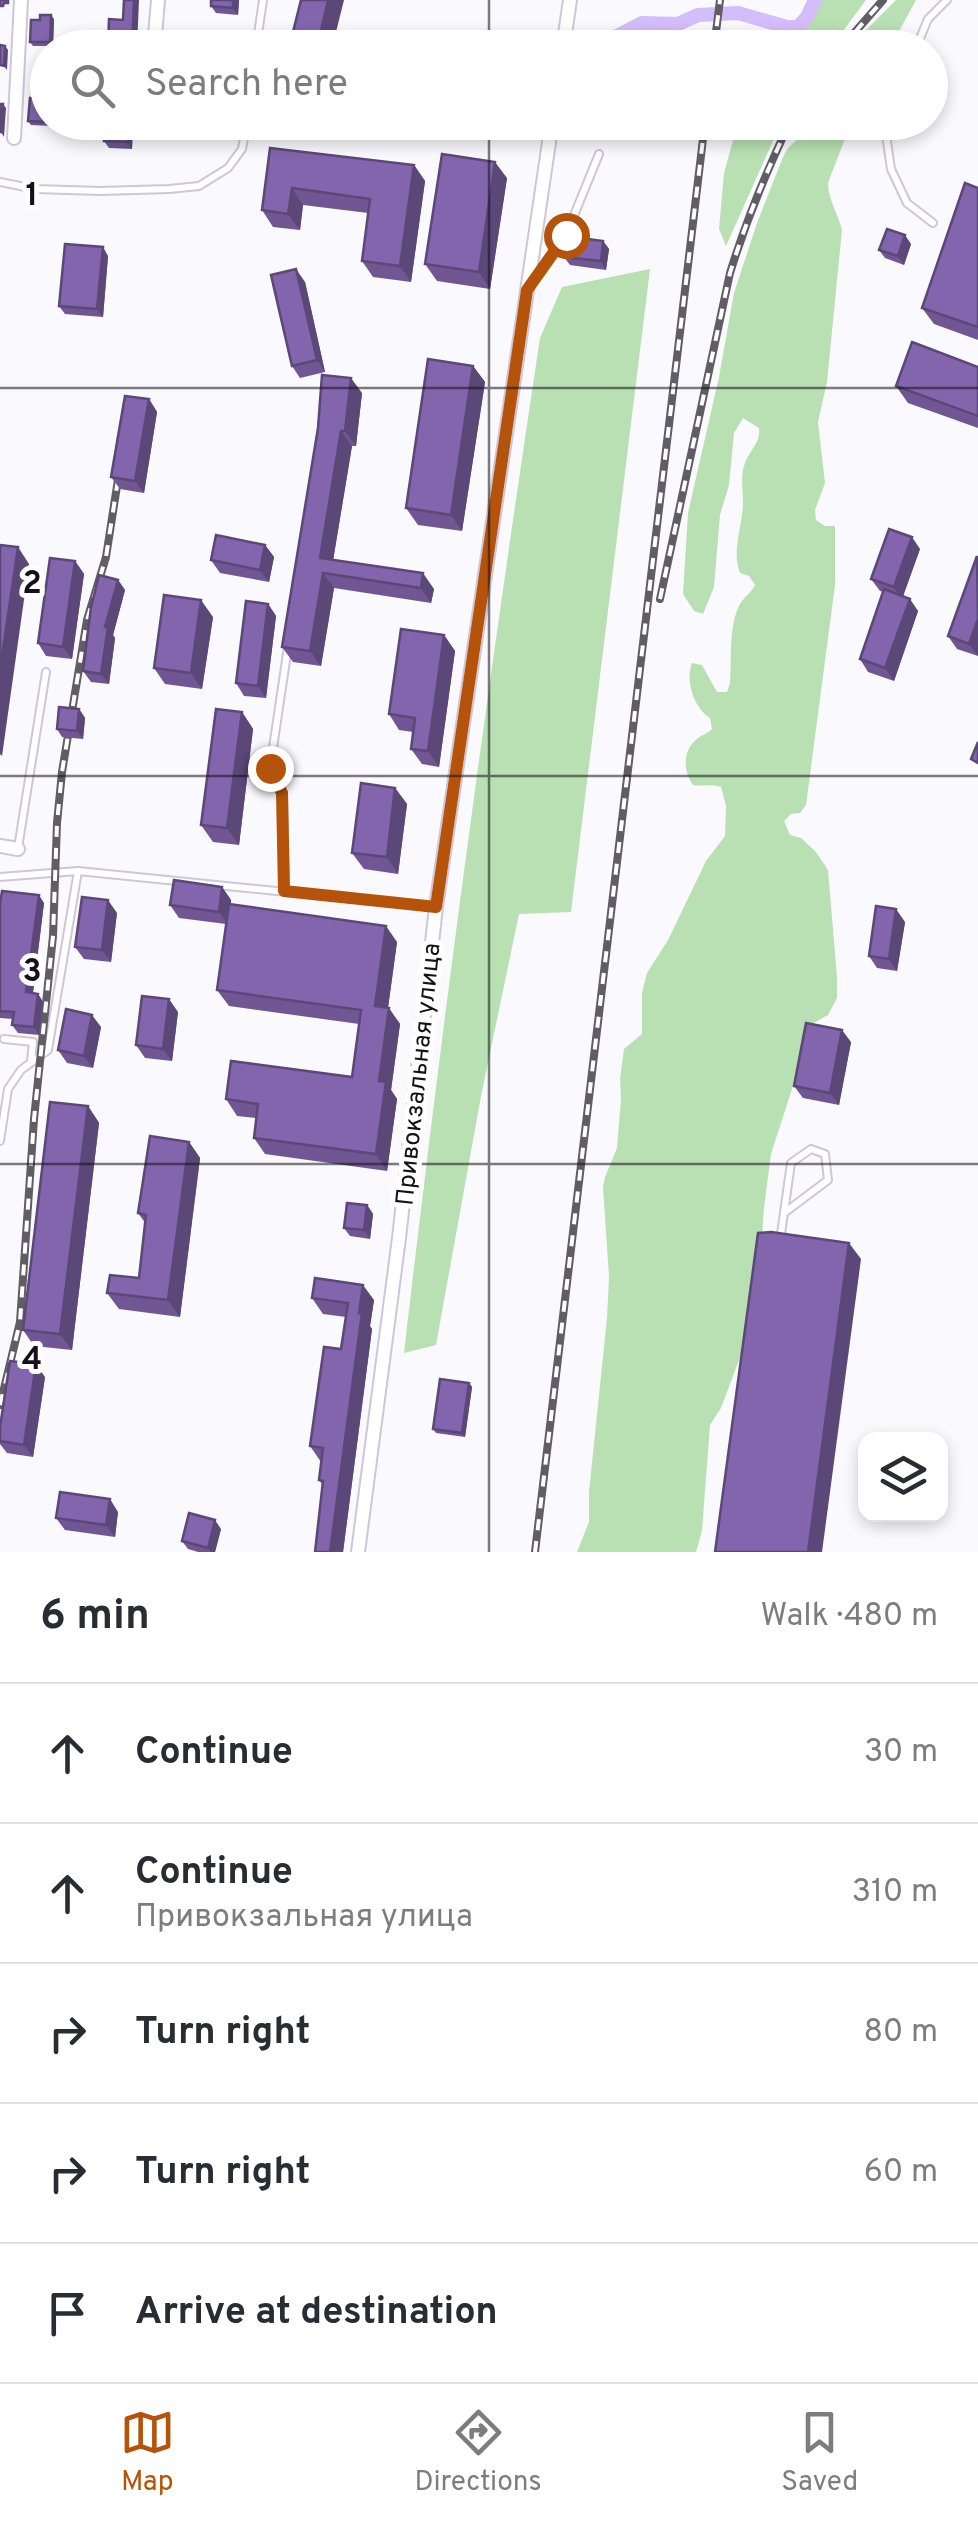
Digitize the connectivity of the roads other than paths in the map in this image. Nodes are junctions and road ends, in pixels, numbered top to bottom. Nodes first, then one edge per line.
1 (21, 0) edge
2 (158, 0) edge
3 (263, 0) edge
4 (570, 0) edge
5 (947, 0) edge
6 (156, 30) edge
7 (259, 30) edge
8 (566, 30) edge
9 (923, 30) edge
10 (14, 138) dead end
11 (244, 140) edge
12 (549, 140) edge
13 (887, 140) edge
14 (599, 154) dead end
15 (0, 182) edge
16 (933, 223) dead end
17 (527, 290) junction
18 (290, 632) edge
19 (46, 672) dead end
20 (0, 846) edge
21 (18, 849) joint
22 (78, 870) junction
23 (0, 877) edge
24 (284, 891) junction
25 (436, 907) junction
26 (4, 1040) dead end
27 (30, 1062) junction
28 (0, 1141) edge
29 (784, 1213) junction
30 (780, 1243) edge
31 (358, 1552) edge

1 - 10 street
2 - 6 street
3 - 7 lane
4 - 8 street
5 - 9 lane
11 - 15 lane
12 - 17 street, Привокзальная улица
13 - 16 lane
14 - 17 lane
17 - 25 street, Привокзальная улица
18 - 24 lane
19 - 21 lane
20 - 21 street
22 - 23 lane
22 - 24 lane
22 - 27 lane
24 - 25 lane
25 - 31 street, Привокзальная улица
26 - 27 lane
27 - 28 lane
29 - 29 lane
29 - 30 lane

